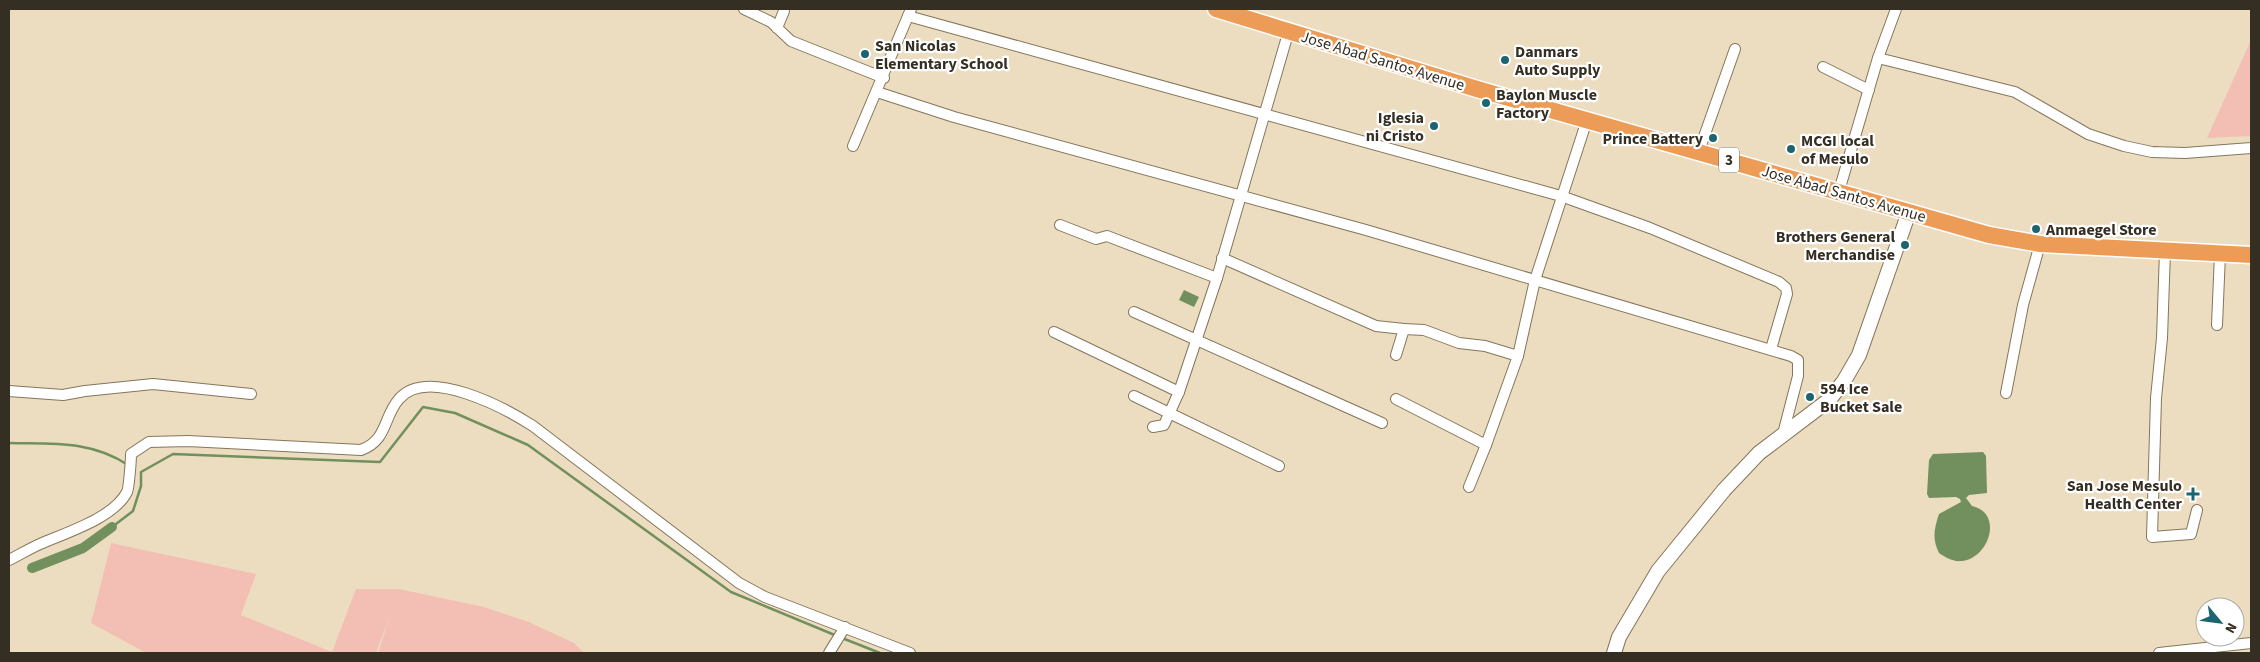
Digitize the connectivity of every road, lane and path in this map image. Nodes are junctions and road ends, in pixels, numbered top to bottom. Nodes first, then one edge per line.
1 (744, 9) edge
2 (1216, 9) edge
3 (1896, 9) edge
4 (784, 12) dead end
5 (910, 12) edge
6 (777, 28) junction
7 (1289, 30) junction
8 (1735, 49) dead end
9 (1878, 58) junction
10 (1823, 67) dead end
11 (884, 78) junction
12 (1869, 90) junction
13 (877, 92) junction
14 (1264, 116) junction
15 (1586, 120) junction
16 (853, 146) dead end
17 (2251, 148) edge
18 (1699, 151) junction
19 (1838, 192) junction
20 (1241, 194) junction
21 (1561, 196) junction
22 (1909, 212) junction
23 (1060, 225) dead end
24 (2040, 244) junction
25 (2165, 251) junction
26 (2220, 254) junction
27 (2251, 255) edge
28 (1222, 258) junction
29 (1216, 278) junction
30 (1535, 280) junction
31 (1134, 312) dead end
32 (2217, 325) dead end
33 (1404, 329) junction
34 (1054, 332) dead end
35 (1196, 339) junction
36 (1771, 349) junction
37 (1396, 355) dead end
38 (1518, 356) junction
39 (9, 391) edge
40 (1179, 392) junction
41 (2006, 393) dead end
42 (252, 394) dead end
43 (1134, 396) dead end
44 (1396, 399) dead end
45 (1169, 414) junction
46 (1382, 423) dead end
47 (1153, 427) dead end
48 (1783, 434) junction
49 (1486, 446) junction
50 (1278, 466) dead end
51 (1469, 487) dead end
52 (2196, 510) dead end
53 (9, 560) edge
54 (844, 629) junction
55 (2251, 643) edge
56 (830, 652) edge
57 (910, 653) edge
58 (1614, 653) edge
59 (2159, 653) edge

1 - 6 street
2 - 7 highway, Jose Abad Santos Avenue / 3
3 - 9 street
4 - 6 street
5 - 11 street
5 - 14 street
6 - 11 street
7 - 14 street
7 - 15 highway, Jose Abad Santos Avenue / 3
8 - 18 street
9 - 12 street
9 - 17 street
10 - 12 street
11 - 13 street
12 - 19 street
13 - 16 street
13 - 20 street
14 - 20 street
14 - 21 street
15 - 18 highway, Jose Abad Santos Avenue / 3
15 - 21 street
18 - 19 highway, Jose Abad Santos Avenue / 3
19 - 22 highway, Jose Abad Santos Avenue / 3
20 - 28 street
20 - 30 street
21 - 30 street
21 - 36 street
22 - 24 highway, Jose Abad Santos Avenue / 3
22 - 48 main road
23 - 29 street
24 - 25 highway, Jose Abad Santos Avenue / 3
24 - 41 street
25 - 26 highway, Jose Abad Santos Avenue / 3
25 - 52 street
26 - 27 highway, Jose Abad Santos Avenue / 3
26 - 32 street
28 - 29 street
28 - 33 street
29 - 35 street
30 - 36 street
30 - 38 street
31 - 35 street
33 - 37 street
33 - 38 street
34 - 40 street
35 - 40 street
35 - 46 street
36 - 48 street
38 - 49 street
39 - 42 street
40 - 45 street
43 - 45 street
44 - 49 street
45 - 47 street
45 - 50 street
48 - 58 main road
49 - 51 street
53 - 54 street
54 - 56 street
54 - 57 street
55 - 59 street

